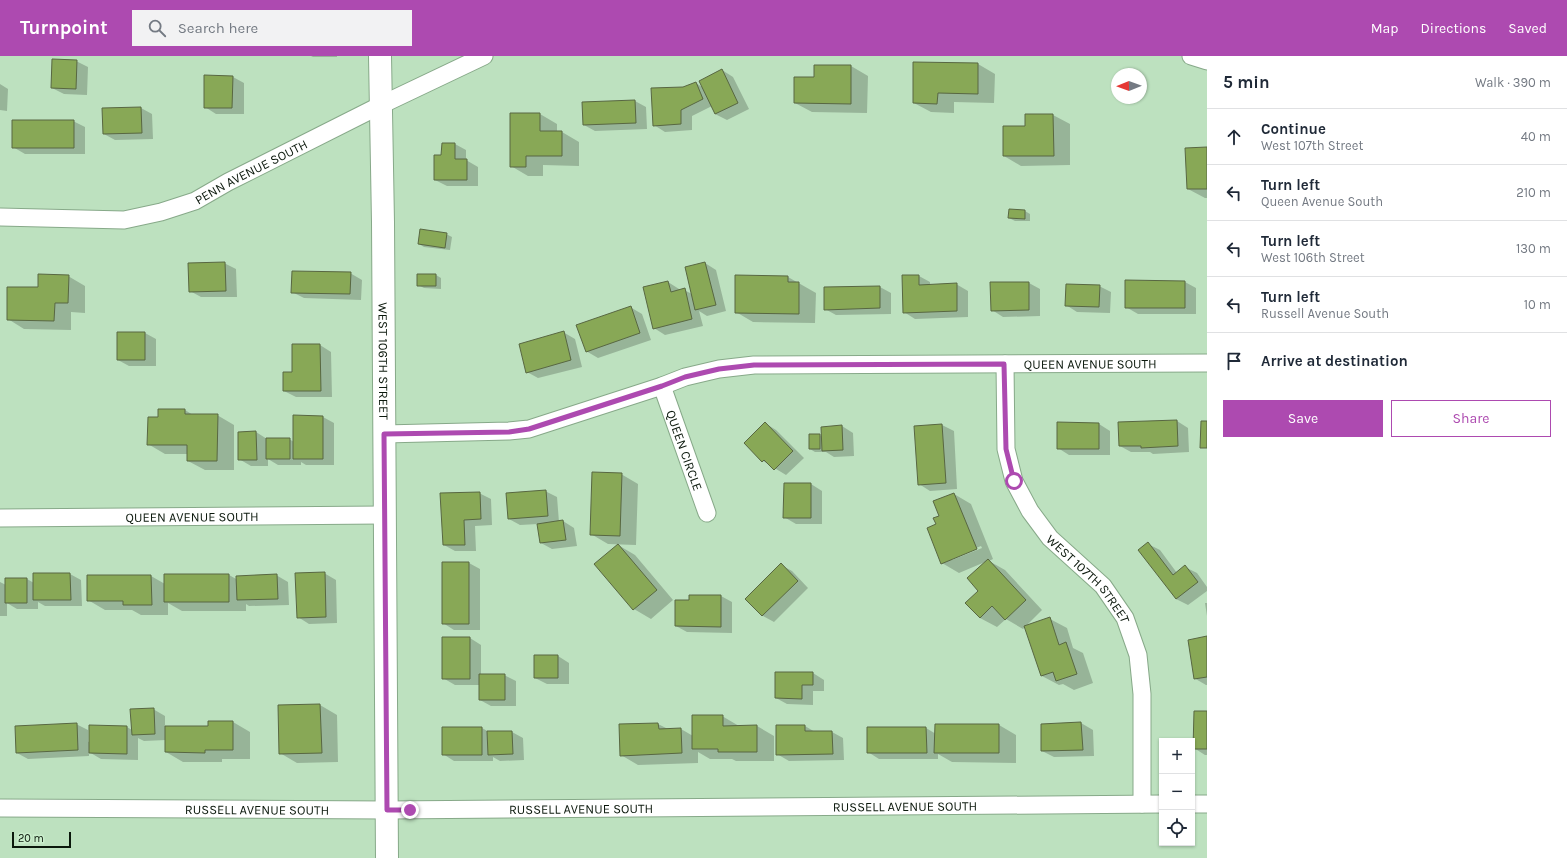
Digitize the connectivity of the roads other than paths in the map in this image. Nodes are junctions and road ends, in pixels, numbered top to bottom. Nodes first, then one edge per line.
1 (380, 56) edge
2 (484, 56) edge
3 (1191, 56) edge
4 (1207, 61) edge
5 (381, 105) junction
6 (0, 217) edge
7 (1207, 363) edge
8 (1004, 364) junction
9 (662, 386) junction
10 (384, 434) junction
11 (707, 513) dead end
12 (384, 515) junction
13 (0, 518) edge
14 (1142, 804) junction
15 (1159, 804) edge
16 (1195, 804) edge
17 (1207, 804) edge
18 (0, 808) edge
19 (387, 810) junction
20 (387, 858) edge

1 - 5 street, WEST 106TH STREET
2 - 5 street, PENN AVENUE SOUTH
3 - 4 street
5 - 6 street, PENN AVENUE SOUTH
5 - 10 street, WEST 106TH STREET
7 - 8 street, QUEEN AVENUE SOUTH
8 - 9 street, QUEEN AVENUE SOUTH
8 - 14 street, WEST 107TH STREET
9 - 10 street, QUEEN AVENUE SOUTH
9 - 11 street, QUEEN CIRCLE
10 - 12 street, WEST 106TH STREET
12 - 13 street, QUEEN AVENUE SOUTH
12 - 19 street, WEST 106TH STREET
14 - 15 street, RUSSELL AVENUE SOUTH
14 - 19 street, RUSSELL AVENUE SOUTH
16 - 17 street
18 - 19 street, RUSSELL AVENUE SOUTH
19 - 20 street, WEST 106TH STREET

